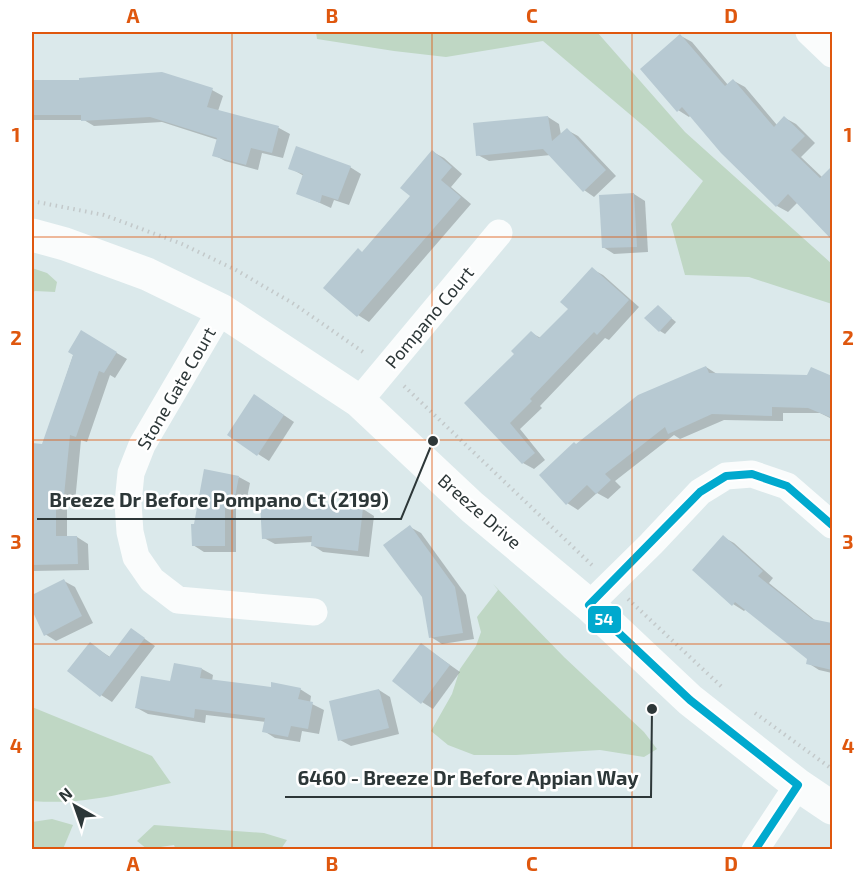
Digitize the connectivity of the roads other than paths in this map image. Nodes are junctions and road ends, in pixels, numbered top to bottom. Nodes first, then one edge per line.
1 (809, 32) edge
2 (832, 54) edge
3 (500, 233) dead end
4 (32, 235) edge
5 (221, 310) junction
6 (359, 401) junction
7 (832, 525) edge
8 (589, 605) junction
9 (314, 612) dead end
10 (798, 785) junction
11 (832, 808) edge
12 (755, 849) edge

1 - 2 street
3 - 6 street, Pompano Court
4 - 5 street, Breeze Drive
5 - 6 street, Breeze Drive
5 - 9 street, Stone Gate Court
6 - 8 street, Breeze Drive
7 - 8 street
8 - 10 street, Breeze Drive
10 - 11 street, Breeze Drive
10 - 12 street

